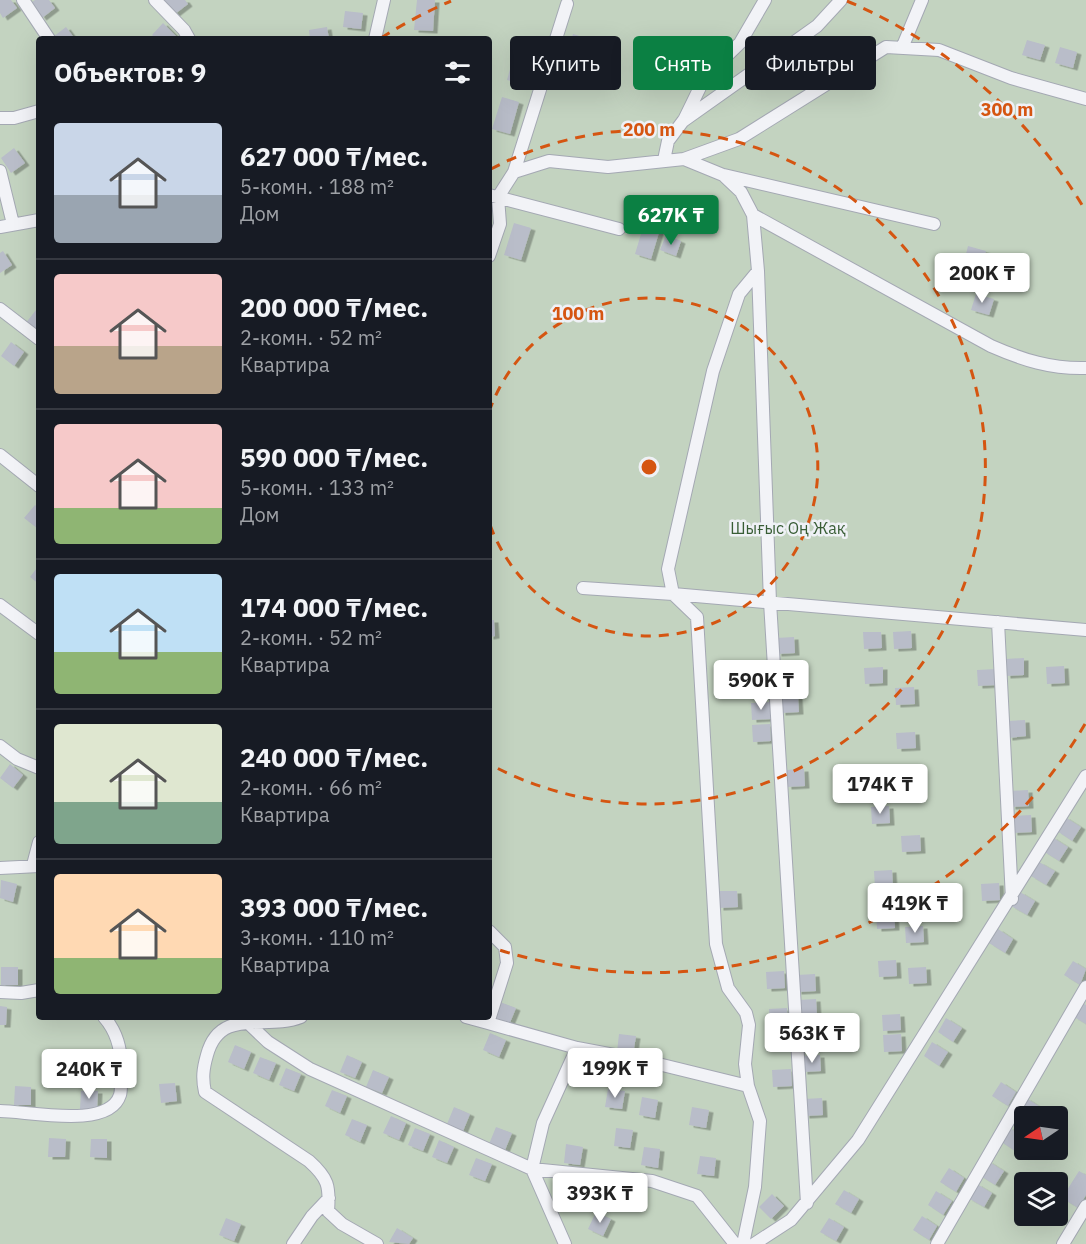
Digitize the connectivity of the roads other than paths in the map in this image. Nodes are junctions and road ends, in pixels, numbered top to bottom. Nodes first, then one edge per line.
1 (23, 0) edge
2 (155, 0) edge
3 (384, 0) edge
4 (765, 0) edge
5 (841, 0) edge
6 (922, 0) edge
7 (567, 4) dead end
8 (47, 36) edge
9 (187, 36) edge
10 (376, 36) edge
11 (902, 48) junction
12 (1086, 99) edge
13 (36, 112) edge
14 (0, 118) edge
15 (683, 121) junction
16 (684, 159) junction
17 (664, 160) junction
18 (0, 171) edge
19 (514, 172) junction
20 (723, 175) junction
21 (494, 196) edge
22 (753, 215) junction
23 (36, 220) edge
24 (934, 224) dead end
25 (6, 225) edge
26 (619, 229) dead end
27 (492, 247) edge
28 (758, 271) junction
29 (0, 309) edge
30 (36, 337) edge
31 (1086, 368) edge
32 (0, 455) edge
33 (36, 484) edge
34 (583, 588) dead end
35 (673, 594) junction
36 (770, 602) junction
37 (0, 604) edge
38 (998, 622) junction
39 (1086, 630) edge
40 (36, 632) edge
41 (0, 746) edge
42 (36, 767) edge
43 (1086, 776) edge
44 (36, 865) edge
45 (0, 868) edge
46 (1011, 899) junction
47 (492, 934) edge
48 (1086, 987) edge
49 (36, 990) edge
50 (0, 992) edge
51 (492, 1010) edge
52 (106, 1020) edge
53 (244, 1020) edge
54 (248, 1020) edge
55 (254, 1020) edge
56 (288, 1020) edge
57 (477, 1020) edge
58 (489, 1020) edge
59 (488, 1023) junction
60 (577, 1048) junction
61 (748, 1086) junction
62 (0, 1111) edge
63 (532, 1168) junction
64 (329, 1198) junction
65 (807, 1203) junction
66 (1086, 1206) edge
67 (293, 1244) edge
68 (377, 1244) edge
69 (565, 1244) edge
70 (735, 1244) edge
71 (743, 1244) edge
72 (754, 1244) edge
73 (937, 1244) edge
74 (1063, 1244) edge

1 - 8 street
2 - 9 street
3 - 10 street
4 - 15 street
5 - 15 street
6 - 11 street
7 - 19 street
11 - 12 street
11 - 16 street
13 - 14 street
15 - 17 street
16 - 17 street
16 - 20 street
17 - 19 street
18 - 25 street
19 - 21 street
20 - 22 street
20 - 24 street
21 - 26 street
21 - 27 street
22 - 28 street
22 - 31 street
23 - 25 street
28 - 35 street
28 - 36 street
29 - 30 street
32 - 33 street
34 - 35 street
35 - 36 street
35 - 61 street
36 - 38 street
36 - 65 street
37 - 40 street
38 - 39 street
38 - 46 street
41 - 42 street
43 - 46 street
44 - 45 street
46 - 65 street
47 - 51 street
48 - 73 street
49 - 50 street
52 - 62 street
53 - 64 street
54 - 63 street
55 - 56 street
57 - 59 street
58 - 59 street
59 - 60 street
60 - 61 street
60 - 63 street
61 - 71 street
63 - 69 street
63 - 70 street
64 - 67 street
64 - 68 street
65 - 72 street
66 - 74 street

